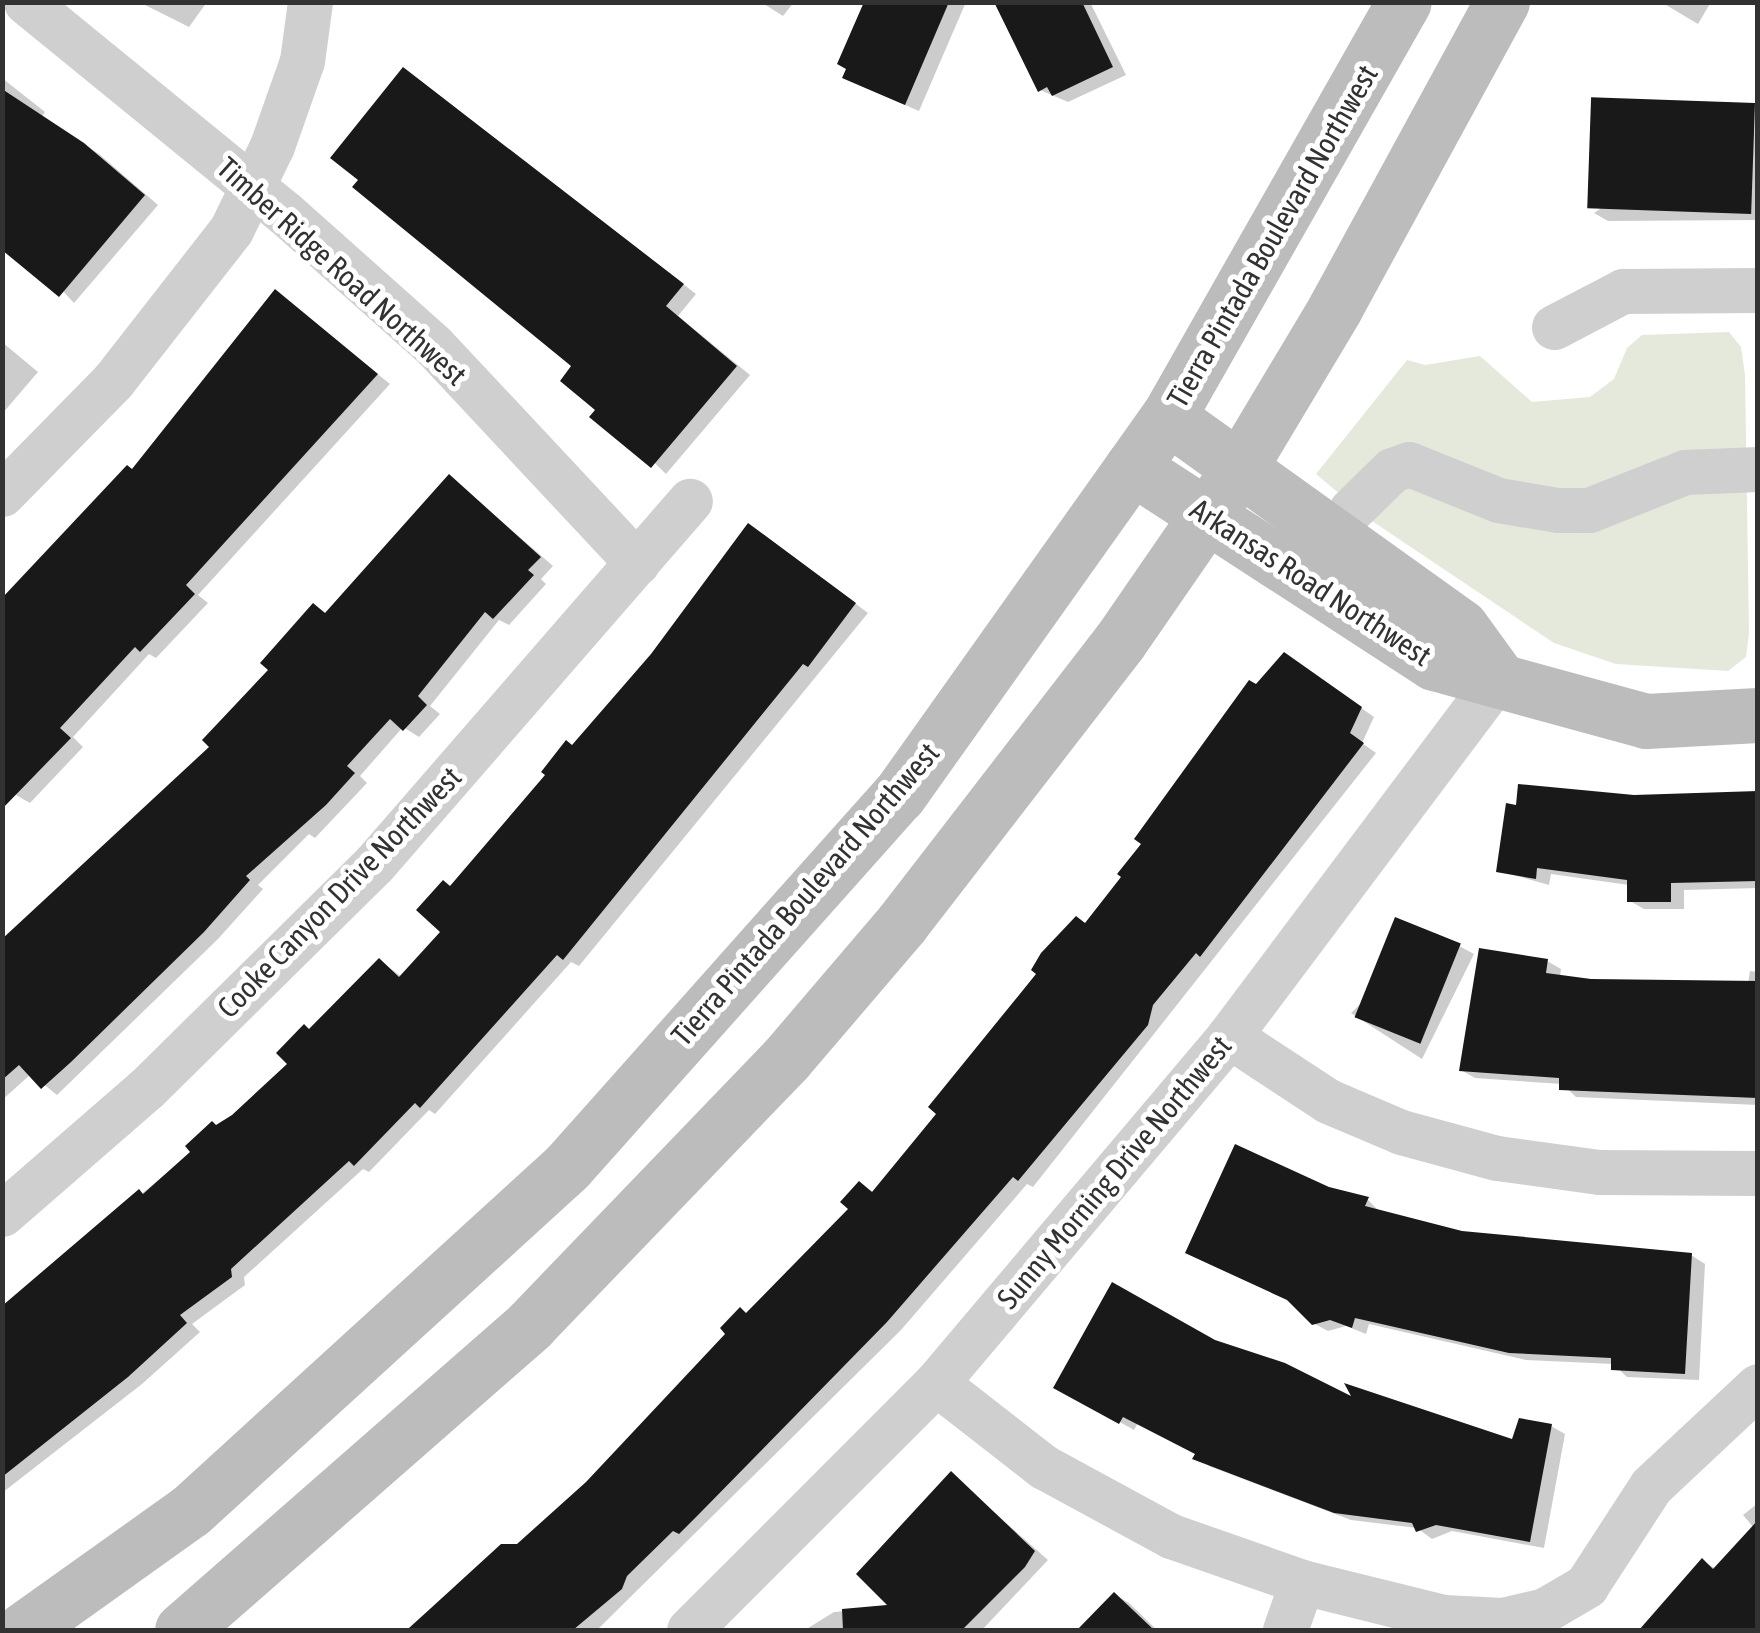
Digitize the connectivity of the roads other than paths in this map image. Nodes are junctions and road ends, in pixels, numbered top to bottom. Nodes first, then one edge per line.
1 (26, 2) edge
2 (310, 2) edge
3 (1404, 2) edge
4 (1502, 2) edge
5 (253, 186) junction
6 (1758, 290) edge
7 (1554, 327) dead end
8 (1168, 417) junction
9 (1132, 467) junction
10 (1240, 468) junction
11 (1758, 469) edge
12 (2, 494) edge
13 (690, 501) dead end
14 (1351, 510) dead end
15 (1207, 516) junction
16 (636, 563) junction
17 (1498, 678) junction
18 (1758, 715) edge
19 (1230, 1036) junction
20 (1758, 1173) edge
21 (2, 1214) edge
22 (936, 1383) junction
23 (1758, 1386) edge
24 (1302, 1582) junction
25 (40, 1626) edge
26 (182, 1630) edge
27 (690, 1630) edge
28 (1285, 1630) edge

1 - 5 street, Timber Ridge Road Northwest
2 - 5 street
3 - 8 main road, Tierra Pintada Boulevard Northwest
4 - 10 main road
5 - 12 street
5 - 16 street, Timber Ridge Road Northwest
6 - 7 street
8 - 9 main road, Tierra Pintada Boulevard Northwest
8 - 10 main road, Arkansas Road Northwest
9 - 15 main road, Arkansas Road Northwest
9 - 25 main road, Tierra Pintada Boulevard Northwest
10 - 15 main road
10 - 17 main road, Arkansas Road Northwest
11 - 14 street
13 - 16 street, Cooke Canyon Drive Northwest
15 - 17 main road, Arkansas Road Northwest
15 - 26 main road
16 - 21 street, Cooke Canyon Drive Northwest
17 - 18 main road, Arkansas Road Northwest
17 - 19 street, Sunny Morning Drive Northwest
19 - 20 street
19 - 22 street, Sunny Morning Drive Northwest
22 - 24 street
22 - 27 street, Sunny Morning Drive Northwest
23 - 24 street
24 - 28 street

